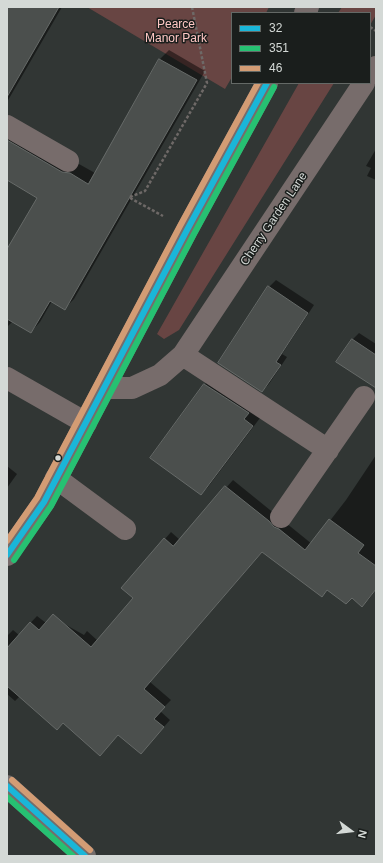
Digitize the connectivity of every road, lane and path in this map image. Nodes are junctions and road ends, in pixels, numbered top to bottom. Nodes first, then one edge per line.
1 (192, 7) edge
2 (266, 84) edge
3 (363, 84) edge
4 (8, 128) edge
5 (68, 161) dead end
6 (141, 203) dead end
7 (183, 355) junction
8 (7, 378) edge
9 (104, 388) junction
10 (364, 397) dead end
11 (86, 423) junction
12 (328, 450) junction
13 (56, 478) junction
14 (281, 517) dead end
15 (126, 529) dead end
16 (7, 554) edge
17 (7, 786) edge
18 (85, 856) edge

1 - 6 path
2 - 9 street
3 - 7 street, Cherry Garden Lane
4 - 5 street
7 - 9 street, Cherry Garden Lane
7 - 12 street
8 - 11 street
9 - 11 street
10 - 12 street
11 - 13 street
12 - 14 street
13 - 15 street
13 - 16 street
17 - 18 main road

